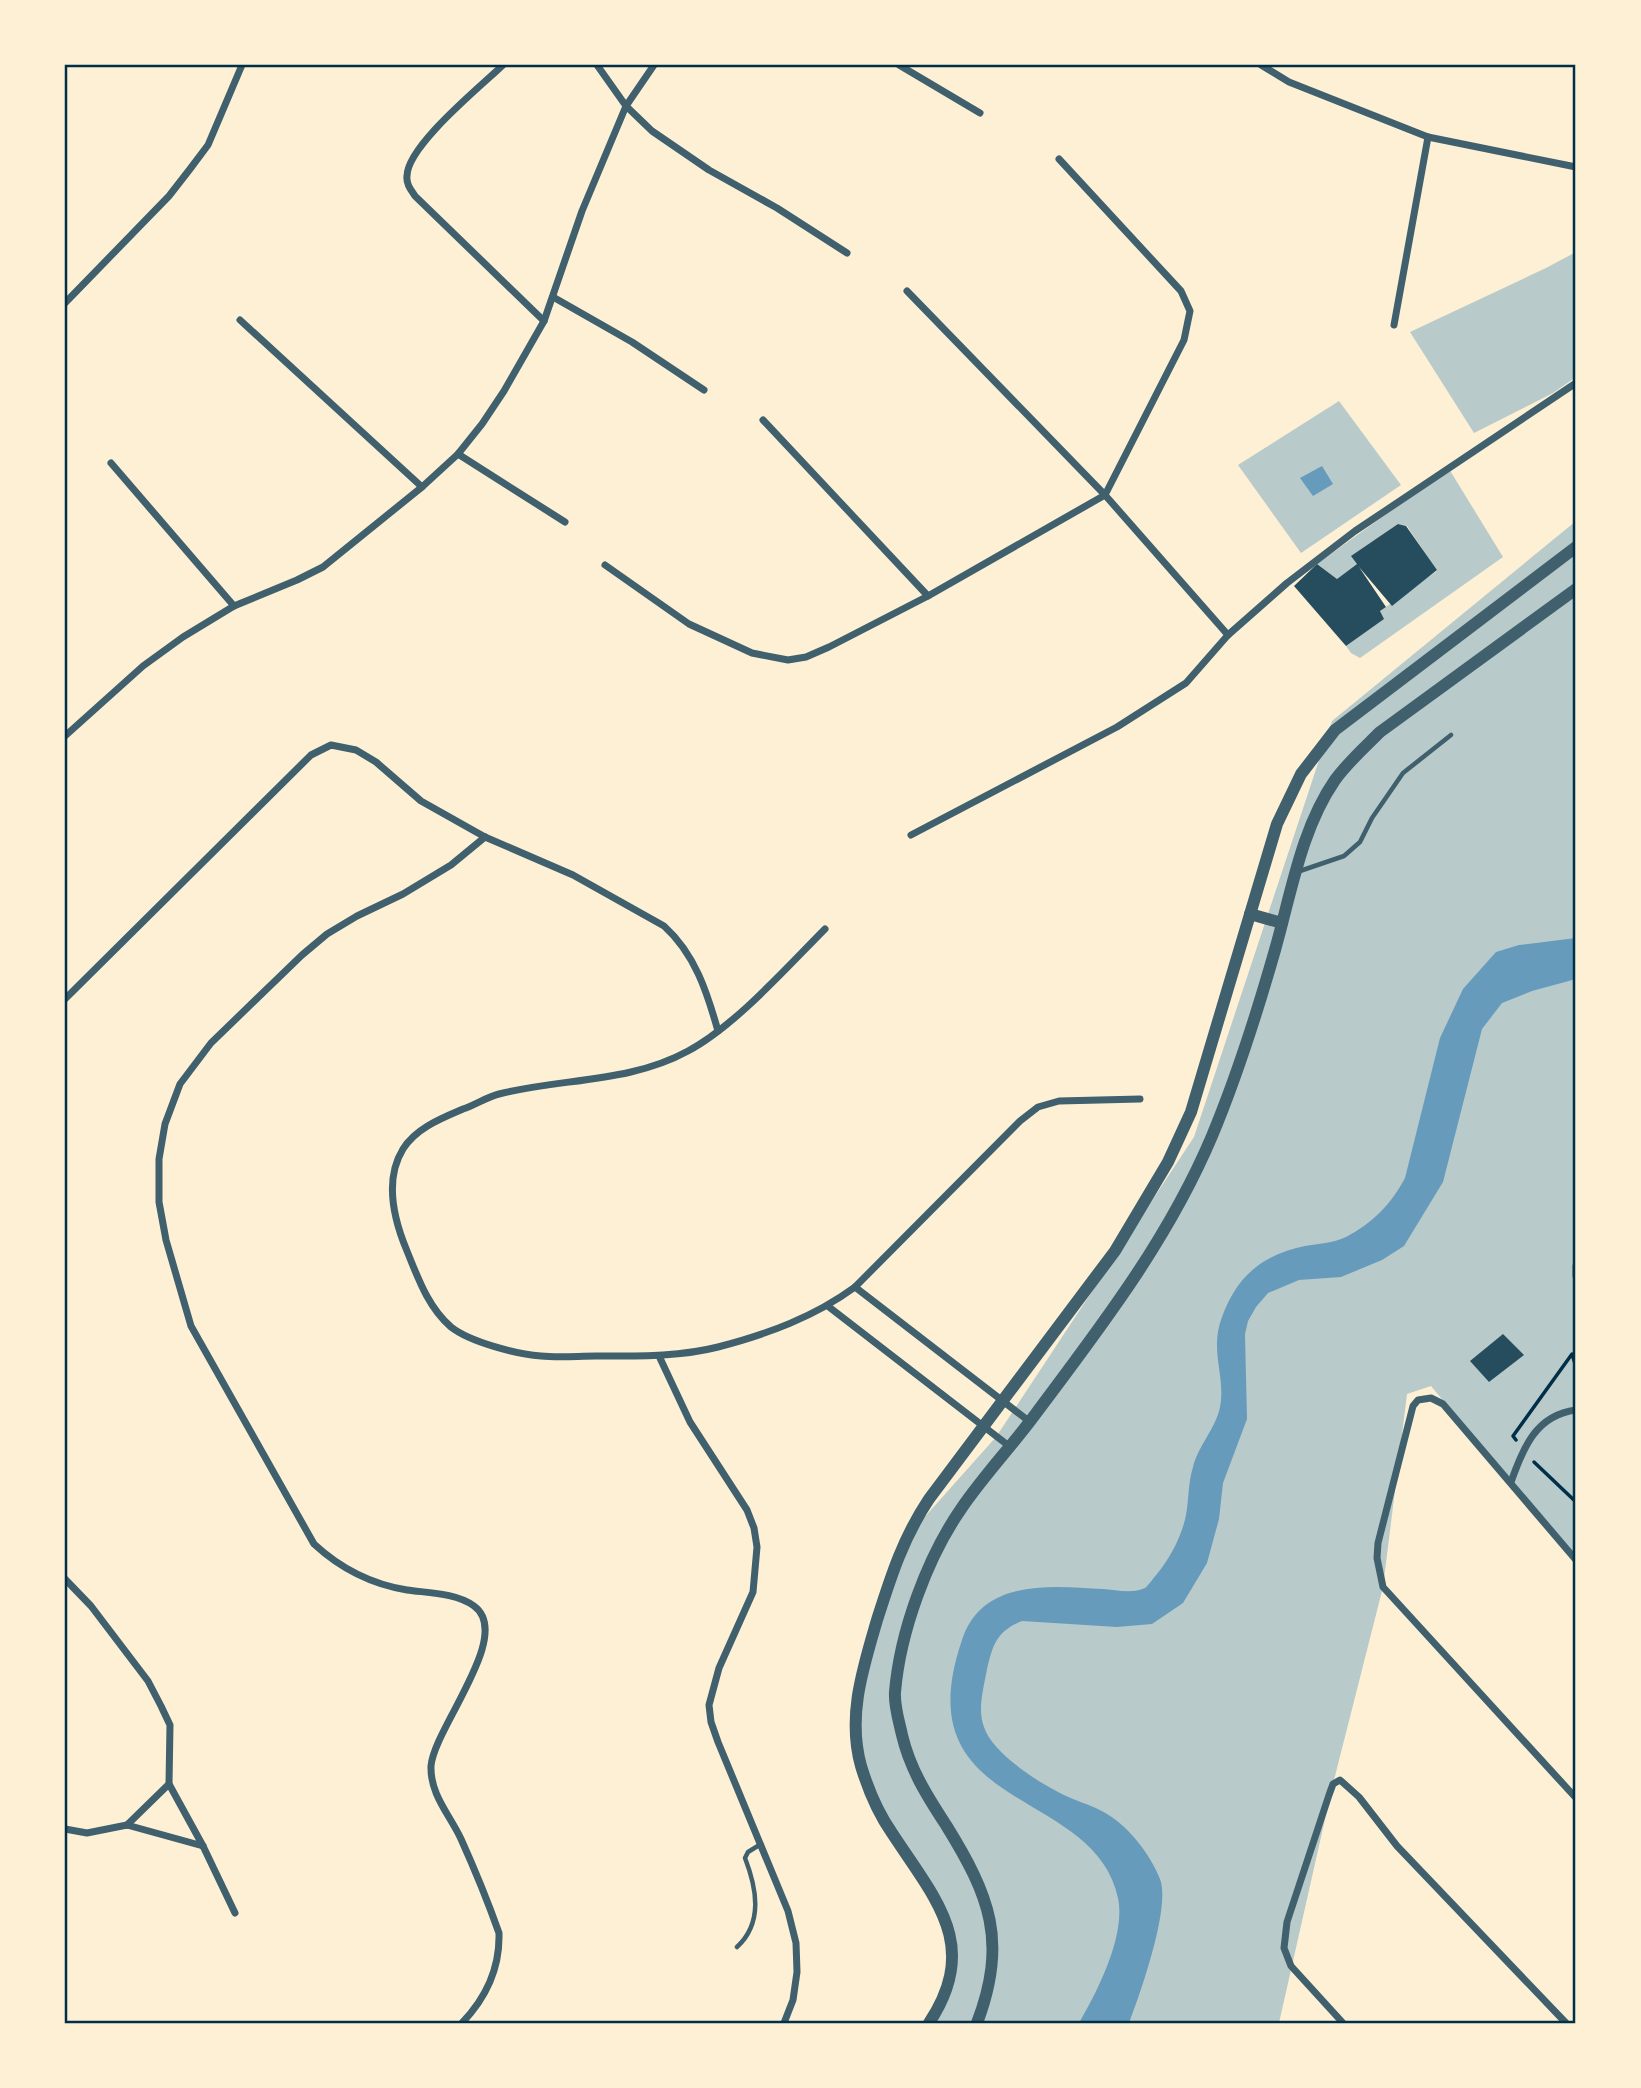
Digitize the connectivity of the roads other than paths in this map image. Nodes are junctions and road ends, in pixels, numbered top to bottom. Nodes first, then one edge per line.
1 (242, 65) edge
2 (503, 65) edge
3 (597, 65) edge
4 (654, 65) edge
5 (899, 65) edge
6 (1261, 65) edge
7 (626, 106) junction
8 (980, 113) dead end
9 (1428, 137) junction
10 (1059, 159) dead end
11 (1576, 167) edge
12 (847, 253) dead end
13 (907, 291) dead end
14 (553, 297) junction
15 (65, 303) edge
16 (240, 320) dead end
17 (544, 321) junction
18 (1394, 324) dead end
19 (1576, 383) edge
20 (704, 390) dead end
21 (763, 420) dead end
22 (458, 454) junction
23 (111, 463) dead end
24 (422, 487) junction
25 (1105, 495) junction
26 (565, 522) dead end
27 (1576, 547) edge
28 (605, 565) dead end
29 (1576, 589) edge
30 (928, 596) junction
31 (234, 606) junction
32 (1227, 635) junction
33 (65, 722) edge
34 (72, 729) junction
35 (1451, 735) dead end
36 (65, 736) edge
37 (911, 835) dead end
38 (485, 837) junction
39 (1296, 872) junction
40 (1250, 914) junction
41 (1282, 923) junction
42 (825, 929) dead end
43 (65, 999) edge
44 (718, 1031) junction
45 (1140, 1099) dead end
46 (1576, 1266) edge
47 (1576, 1276) edge
48 (855, 1287) junction
49 (829, 1307) junction
50 (659, 1356) junction
51 (1004, 1401) junction
52 (1576, 1410) edge
53 (1030, 1422) junction
54 (984, 1426) junction
55 (1009, 1446) junction
56 (1511, 1482) junction
57 (1576, 1560) edge
58 (65, 1579) edge
59 (169, 1784) junction
60 (1576, 1798) edge
61 (127, 1825) junction
62 (65, 1829) edge
63 (762, 1843) junction
64 (203, 1846) junction
65 (235, 1913) dead end
66 (737, 1947) dead end
67 (462, 2023) edge
68 (784, 2023) edge
69 (929, 2023) edge
70 (977, 2023) edge
71 (1343, 2023) edge
72 (1566, 2023) edge

1 - 15 street
2 - 17 street
3 - 7 street
4 - 7 street
5 - 8 street
6 - 9 street
7 - 12 street
7 - 14 street
9 - 11 street
9 - 18 street
10 - 25 street
13 - 25 street
14 - 17 street
14 - 20 street
16 - 24 street
17 - 22 street
19 - 32 street
21 - 30 street
22 - 24 street
22 - 26 street
23 - 31 street
24 - 31 street
25 - 30 street
25 - 32 street
27 - 40 street
28 - 30 street
29 - 39 street
31 - 34 street
32 - 37 street
33 - 34 street
34 - 36 street
35 - 39 lane
38 - 43 street
38 - 44 street
38 - 67 street
39 - 41 street
40 - 41 street
40 - 51 street
41 - 53 street
42 - 44 street
44 - 50 street
45 - 48 street
46 - 47 street
48 - 49 street
48 - 51 street
49 - 50 street
49 - 54 street
50 - 63 street
51 - 53 street
51 - 54 street
52 - 56 street
53 - 55 street
54 - 55 street
54 - 69 street
55 - 70 street
56 - 57 street
56 - 60 street
58 - 59 street
59 - 61 street
59 - 64 street
61 - 62 street
61 - 64 street
63 - 66 lane
63 - 68 street
64 - 65 street
71 - 72 street

